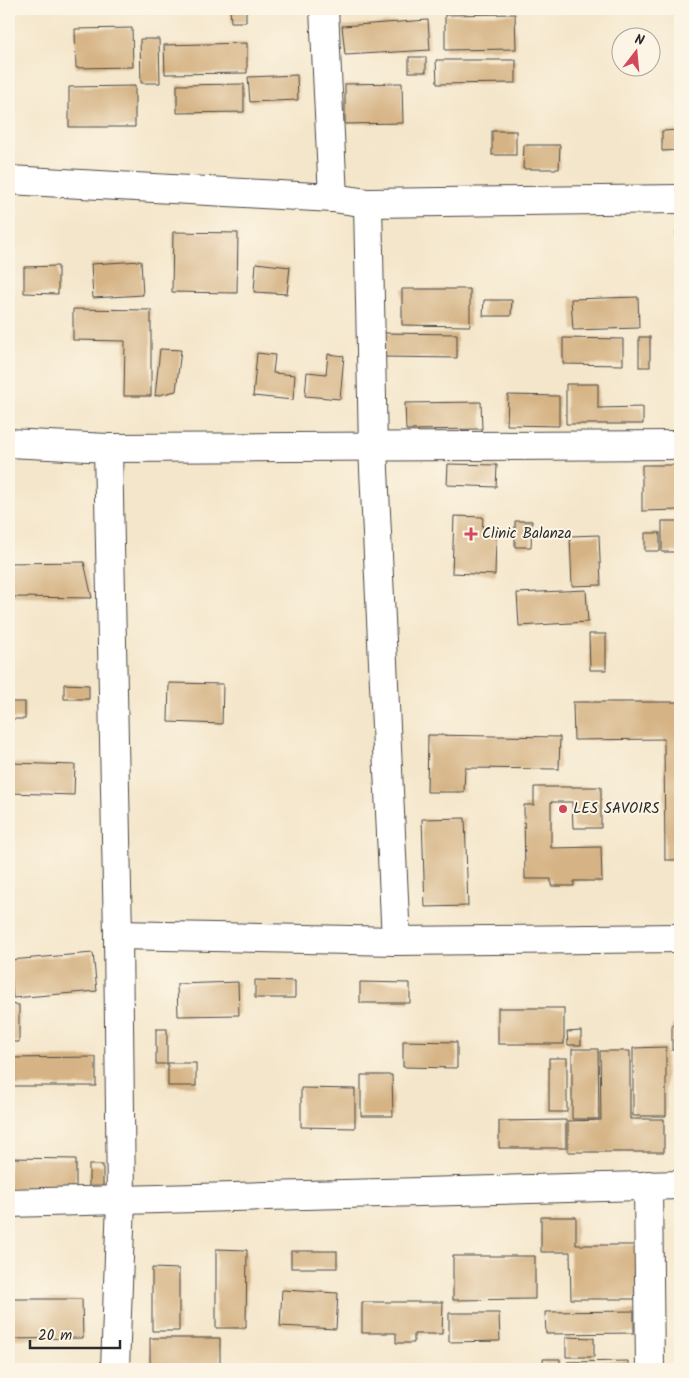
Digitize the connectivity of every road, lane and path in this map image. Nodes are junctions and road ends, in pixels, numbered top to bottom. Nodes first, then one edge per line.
1 (324, 9) edge
2 (9, 180) edge
3 (333, 198) junction
4 (680, 199) edge
5 (368, 203) junction
6 (9, 444) edge
7 (680, 445) edge
8 (108, 448) junction
9 (373, 448) junction
10 (118, 935) junction
11 (680, 938) edge
12 (396, 941) junction
13 (680, 1185) edge
14 (648, 1186) junction
15 (121, 1200) junction
16 (9, 1203) edge
17 (115, 1369) edge
18 (650, 1369) edge

1 - 3 street
2 - 3 street
3 - 5 street
4 - 5 street
5 - 9 street
6 - 8 street
7 - 9 street
8 - 9 street
8 - 10 street
9 - 12 street
10 - 12 street
10 - 15 street
11 - 12 street
13 - 14 street
14 - 15 street
14 - 18 street
15 - 16 street
15 - 17 street

